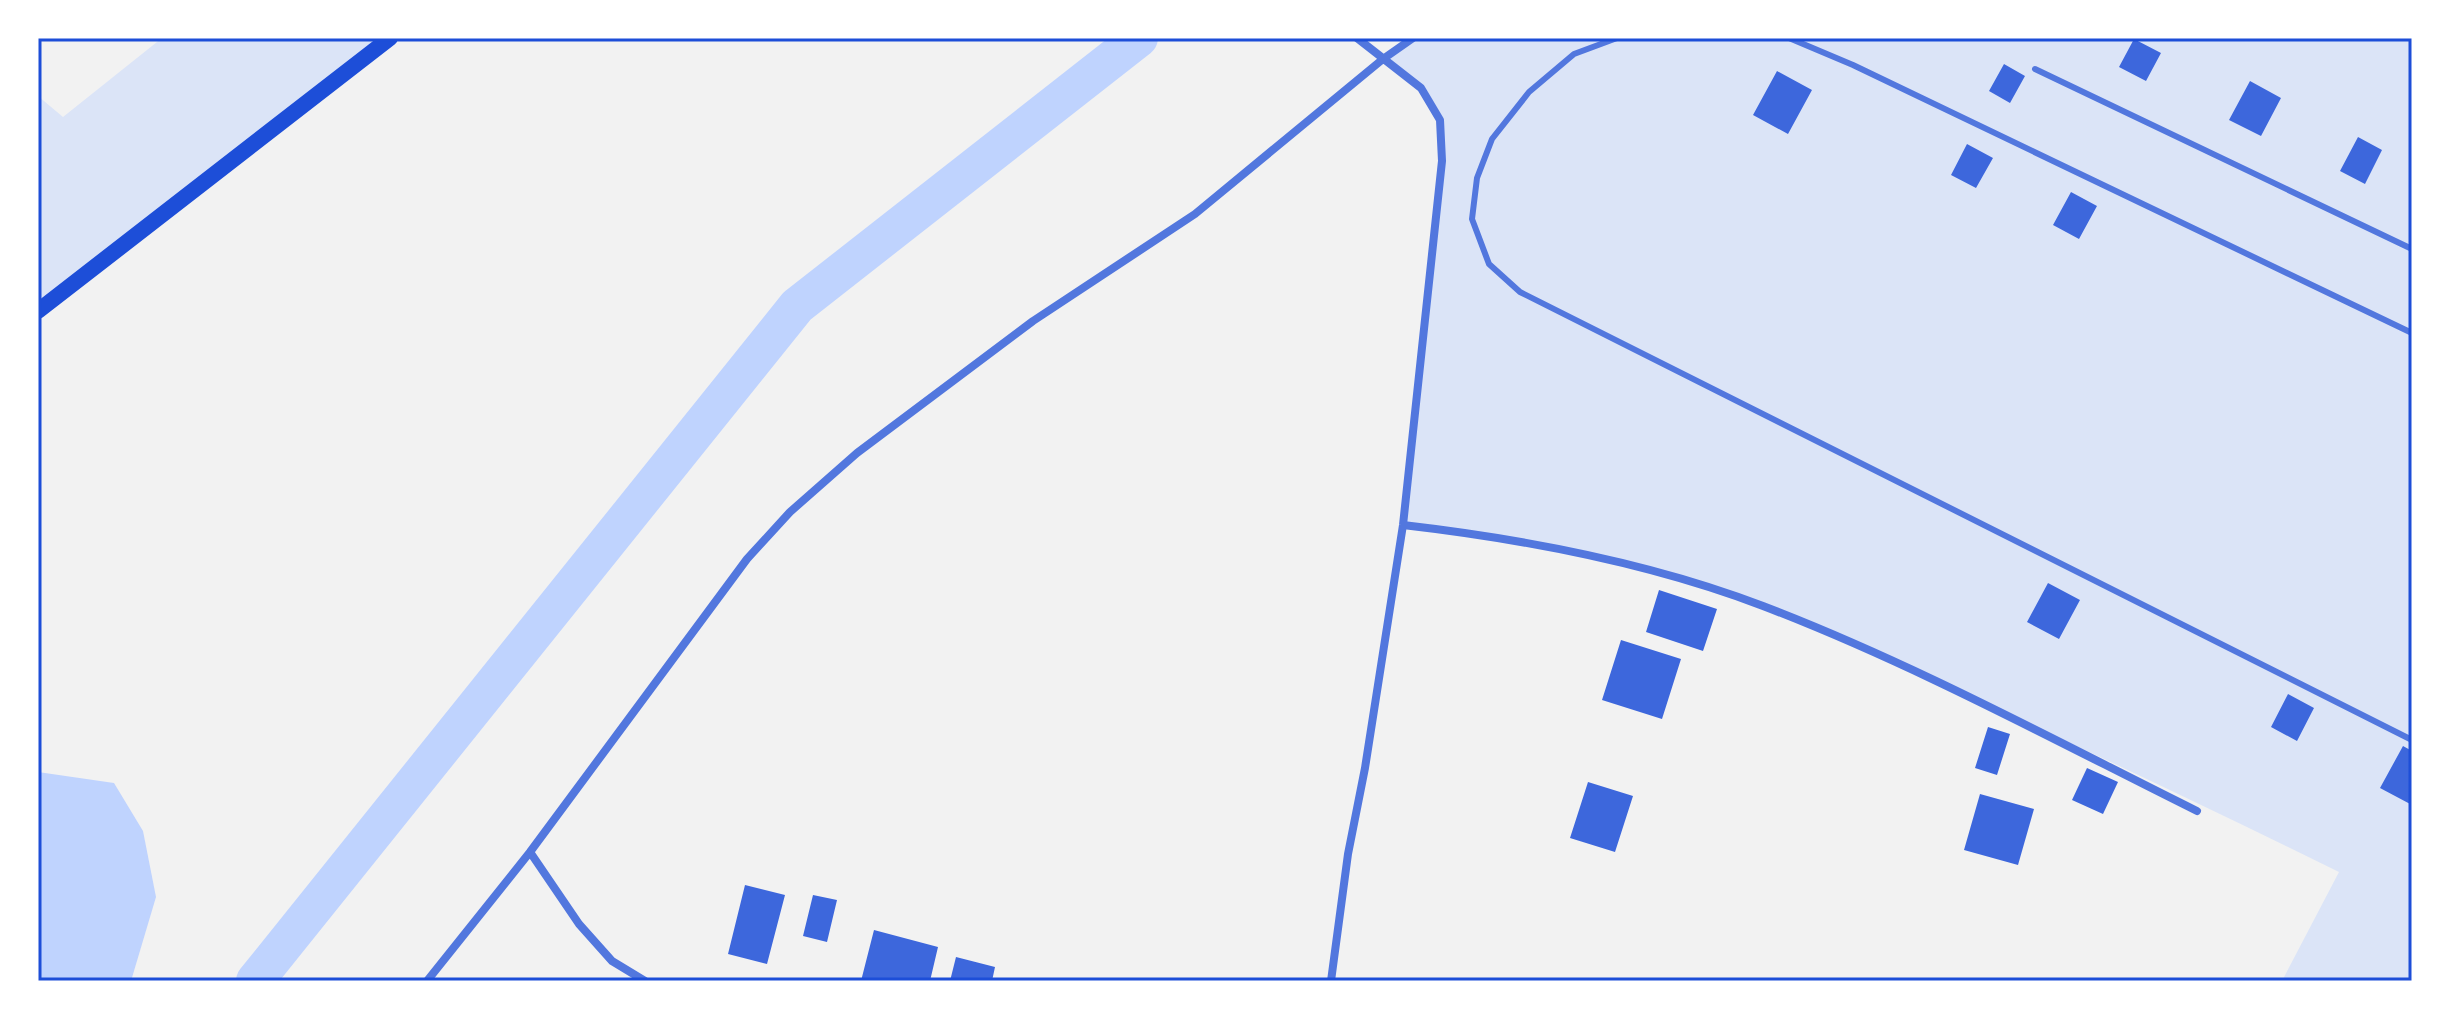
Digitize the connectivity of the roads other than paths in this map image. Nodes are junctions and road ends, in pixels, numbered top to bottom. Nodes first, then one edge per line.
1 (390, 38) edge
2 (1357, 38) edge
3 (1413, 38) edge
4 (1617, 38) edge
5 (1789, 38) edge
6 (1383, 59) junction
7 (2035, 69) dead end
8 (2412, 249) edge
9 (38, 311) edge
10 (2412, 333) edge
11 (1403, 525) junction
12 (2412, 740) edge
13 (2197, 811) dead end
14 (530, 852) junction
15 (427, 981) edge
16 (645, 981) edge
17 (1331, 981) edge

1 - 9 main road
2 - 6 street
3 - 6 street
4 - 12 lane
5 - 10 lane
6 - 11 street
6 - 14 street
7 - 8 lane
11 - 13 street
11 - 17 street
14 - 15 street
14 - 16 street

